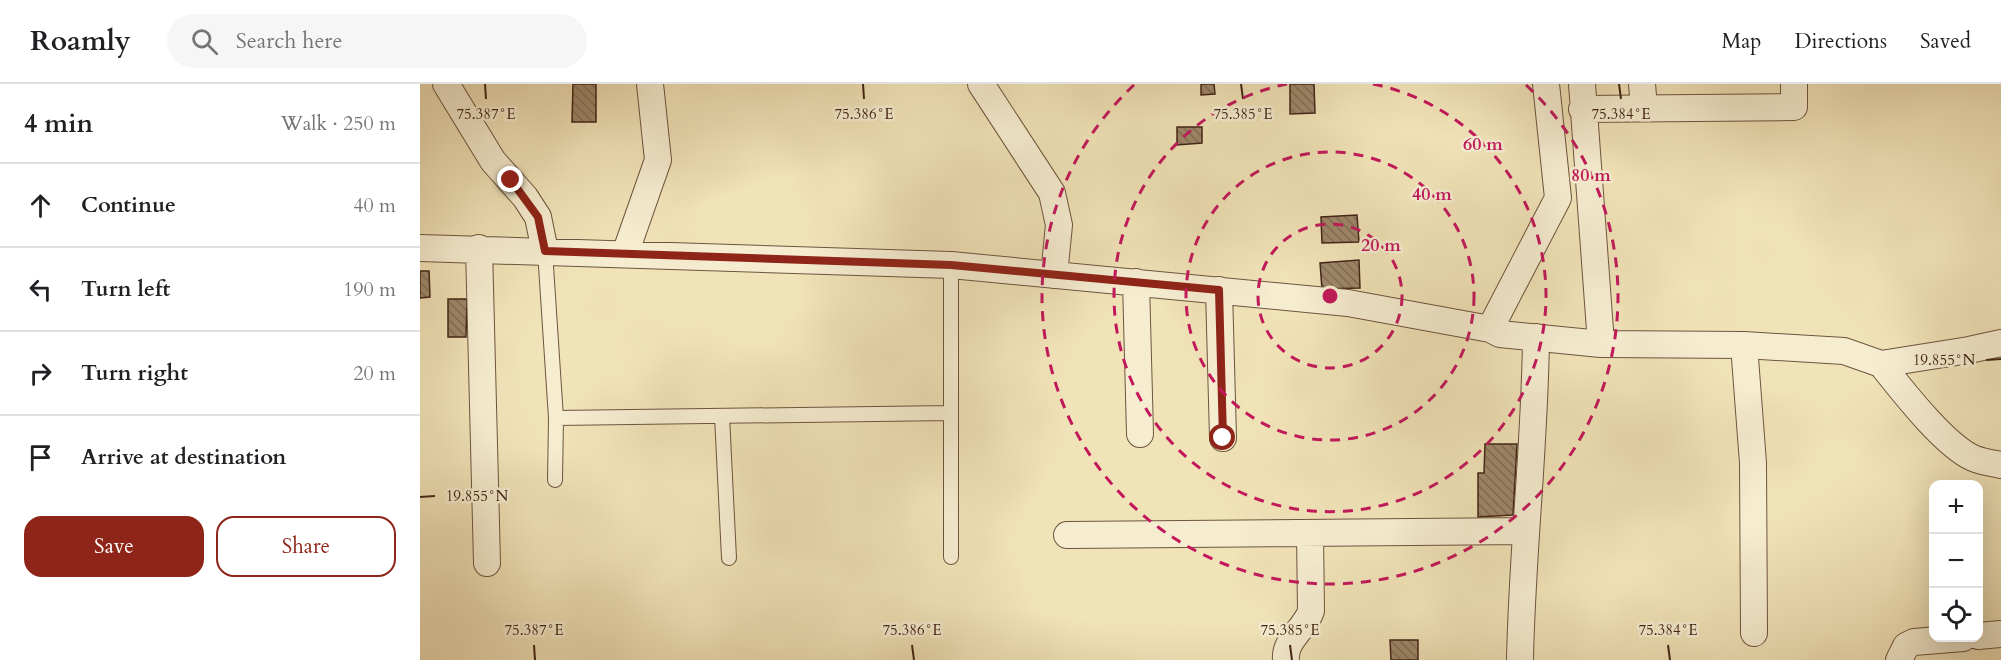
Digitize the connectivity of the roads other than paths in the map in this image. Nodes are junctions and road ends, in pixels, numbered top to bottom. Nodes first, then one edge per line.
1 (446, 84) edge
2 (650, 84) edge
3 (981, 84) edge
4 (1546, 84) edge
5 (1794, 84) edge
6 (1643, 96) edge
7 (1714, 96) edge
8 (1582, 97) edge
9 (420, 248) edge
10 (479, 248) junction
11 (545, 251) junction
12 (625, 254) junction
13 (951, 265) junction
14 (1054, 275) junction
15 (1136, 282) junction
16 (1219, 290) junction
17 (1490, 329) junction
18 (1536, 337) junction
19 (2001, 343) edge
20 (1601, 344) junction
21 (1744, 345) junction
22 (1881, 364) junction
23 (951, 413) junction
24 (722, 416) junction
25 (556, 418) junction
26 (1140, 434) dead end
27 (1223, 438) dead end
28 (2001, 465) edge
29 (555, 480) dead end
30 (1526, 531) junction
31 (1310, 533) junction
32 (1068, 535) dead end
33 (951, 557) dead end
34 (729, 558) dead end
35 (487, 563) dead end
36 (1754, 633) dead end
37 (2001, 634) edge
38 (1983, 636) edge
39 (1929, 641) edge
40 (1286, 660) edge
41 (1520, 660) edge
42 (1899, 660) edge

1 - 11 street
2 - 12 street
3 - 14 street
4 - 17 street
5 - 7 street
6 - 7 street
6 - 8 street
8 - 20 street
9 - 10 street
10 - 11 street
10 - 35 street
11 - 12 street
11 - 25 lane
12 - 13 street
13 - 14 street
13 - 23 lane
14 - 15 street
15 - 16 street
15 - 26 street
16 - 17 street
16 - 27 street
17 - 18 street
18 - 20 street
18 - 30 street
19 - 22 street
20 - 21 street
21 - 22 street
21 - 36 street
22 - 28 street
23 - 24 lane
23 - 33 lane
24 - 25 lane
24 - 34 lane
25 - 29 lane
30 - 31 street
30 - 41 street
31 - 32 street
31 - 40 street
37 - 38 street
39 - 42 street

